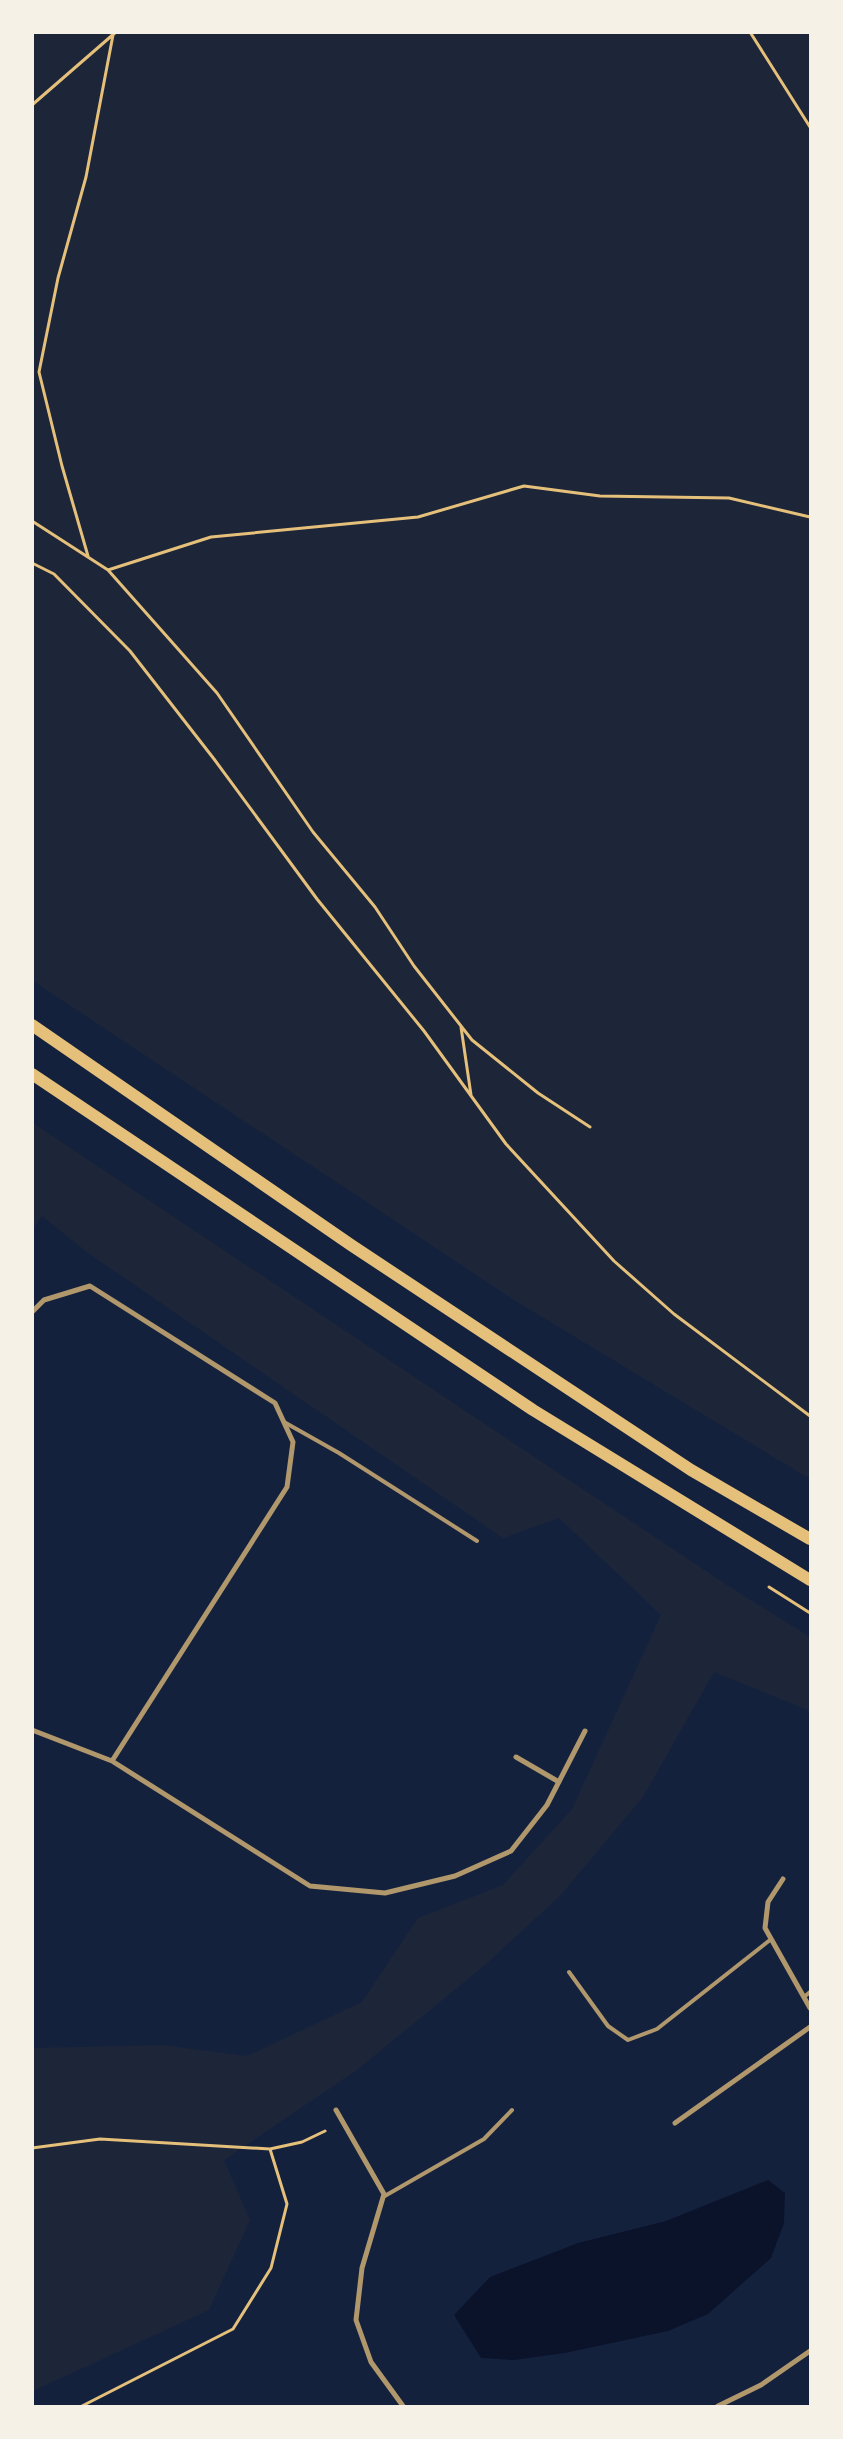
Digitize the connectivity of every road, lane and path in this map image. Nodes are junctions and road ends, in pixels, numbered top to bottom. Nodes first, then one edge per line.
1 (750, 32) edge
2 (115, 34) edge
3 (32, 105) edge
4 (810, 127) edge
5 (810, 517) edge
6 (32, 521) edge
7 (88, 557) junction
8 (32, 563) edge
9 (108, 570) junction
10 (32, 1025) edge
11 (461, 1026) junction
12 (32, 1074) edge
13 (471, 1095) junction
14 (590, 1126) dead end
15 (32, 1312) edge
16 (810, 1416) edge
17 (284, 1422) junction
18 (810, 1539) edge
19 (477, 1541) dead end
20 (810, 1580) edge
21 (32, 1730) edge
22 (585, 1731) dead end
23 (516, 1757) dead end
24 (112, 1761) junction
25 (559, 1782) junction
26 (783, 1879) dead end
27 (770, 1940) junction
28 (569, 1972) dead end
29 (810, 1992) edge
30 (804, 1997) junction
31 (810, 2008) edge
32 (810, 2027) edge
33 (336, 2110) dead end
34 (512, 2110) dead end
35 (674, 2122) dead end
36 (302, 2142) dead end
37 (32, 2148) edge
38 (270, 2149) junction
39 (383, 2197) junction
40 (810, 2351) edge
41 (82, 2406) edge
42 (403, 2406) edge
43 (718, 2406) edge

1 - 4 path
2 - 3 path
2 - 7 path
5 - 9 path
6 - 7 path
7 - 9 path
8 - 13 path
9 - 11 path
10 - 18 main road
11 - 13 path
11 - 14 path
12 - 20 main road
13 - 16 path
15 - 17 street
17 - 19 lane
17 - 24 street
21 - 24 street
22 - 25 street
23 - 25 street
24 - 25 street
26 - 27 street
27 - 28 lane
27 - 30 street
29 - 30 lane
30 - 31 street
32 - 35 street
33 - 39 street
34 - 39 lane
36 - 38 path
37 - 38 path
38 - 41 path
39 - 42 street
40 - 43 street

